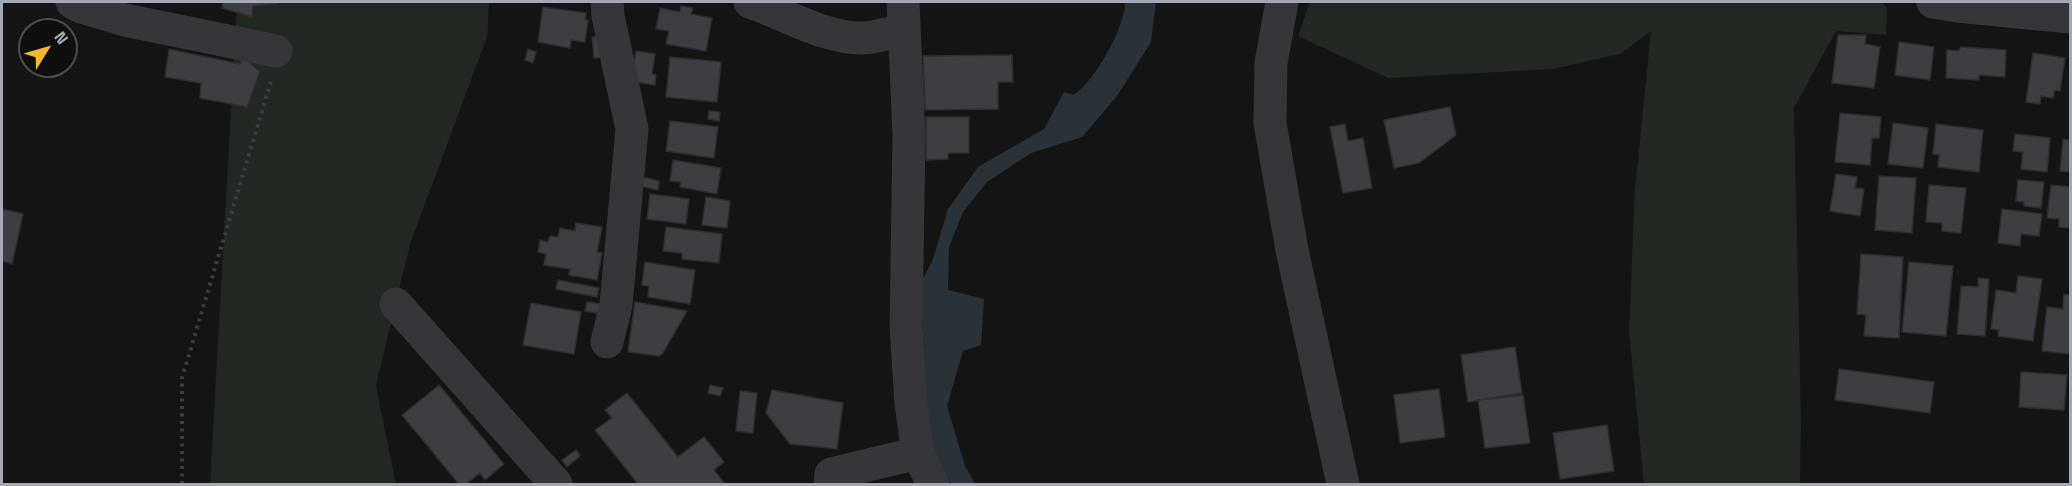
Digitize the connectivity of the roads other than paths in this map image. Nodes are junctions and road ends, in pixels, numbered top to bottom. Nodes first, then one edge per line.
1 (72, 2) edge
2 (608, 2) edge
3 (750, 2) edge
4 (1282, 2) edge
5 (1932, 2) edge
6 (2001, 6) edge
7 (904, 15) edge
8 (2070, 17) edge
9 (276, 51) road end
10 (396, 304) dead end
11 (607, 342) dead end
12 (918, 453) junction
13 (556, 484) edge
14 (830, 484) edge
15 (933, 484) edge
16 (1343, 484) edge

1 - 9 street
2 - 11 street
3 - 7 street
4 - 16 street
5 - 6 street
6 - 8 street
7 - 12 street
10 - 13 street
12 - 14 street
12 - 15 street

